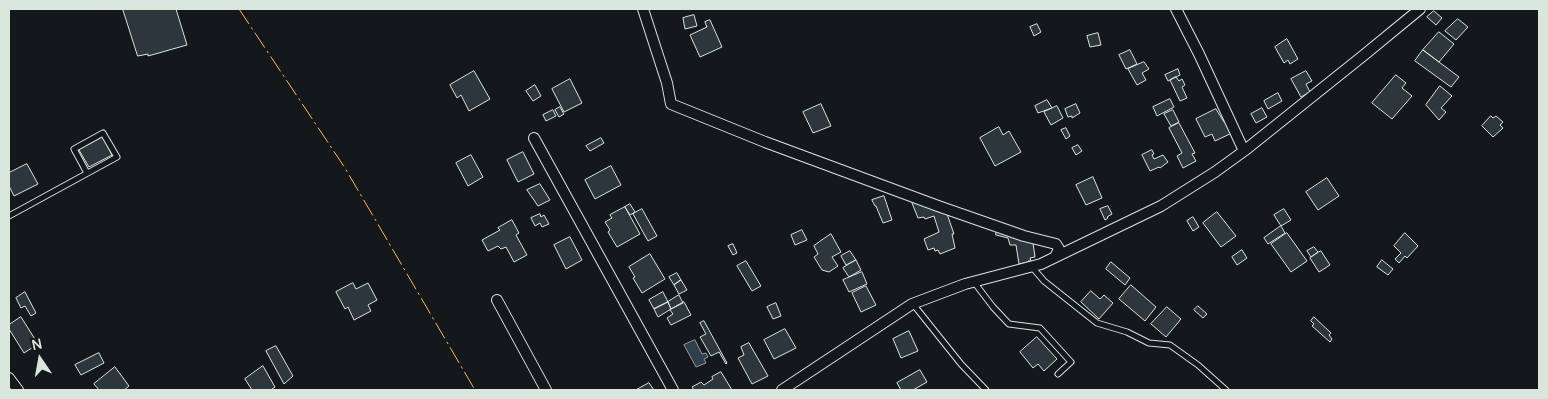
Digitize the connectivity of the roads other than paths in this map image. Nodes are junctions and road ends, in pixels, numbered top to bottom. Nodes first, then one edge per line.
1 (643, 9) edge
2 (1176, 9) edge
3 (1420, 9) edge
4 (534, 138) dead end
5 (1244, 151) junction
6 (87, 173) junction
7 (9, 216) edge
8 (1056, 255) junction
9 (1032, 267) junction
10 (974, 282) junction
11 (497, 300) dead end
12 (912, 304) junction
13 (1058, 374) dead end
14 (9, 378) edge
15 (18, 390) edge
16 (546, 390) edge
17 (673, 390) edge
18 (782, 390) edge
19 (986, 390) edge
20 (1226, 390) edge

1 - 8 street
2 - 5 street
3 - 5 street
4 - 17 street
5 - 8 street
6 - 6 lane
6 - 7 lane
8 - 9 street
9 - 10 street
9 - 20 lane
10 - 12 street
10 - 13 lane
11 - 16 street
12 - 18 street
12 - 19 lane
14 - 15 street

